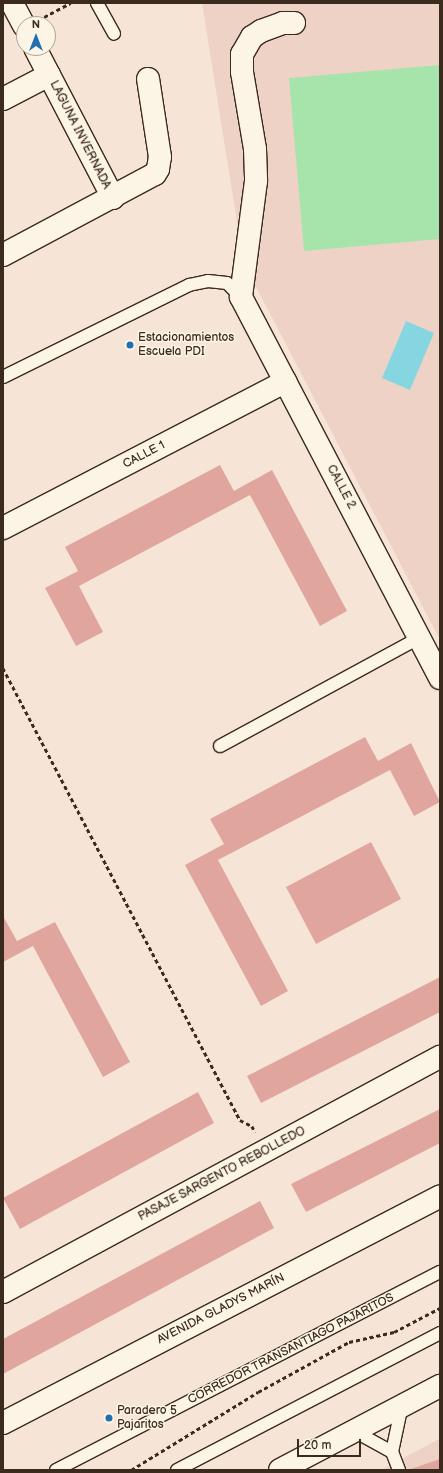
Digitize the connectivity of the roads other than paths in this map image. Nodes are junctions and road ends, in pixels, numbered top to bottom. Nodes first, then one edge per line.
1 (12, 3) edge
2 (97, 3) edge
3 (24, 16) edge
4 (294, 24) dead end
5 (114, 34) dead end
6 (39, 56) edge
7 (49, 75) junction
8 (148, 79) dead end
9 (3, 99) edge
10 (113, 198) junction
11 (3, 255) edge
12 (241, 297) junction
13 (3, 378) edge
14 (285, 382) junction
15 (3, 528) edge
16 (420, 638) junction
17 (440, 678) edge
18 (220, 746) dead end
19 (440, 1057) edge
20 (440, 1196) edge
21 (440, 1272) edge
22 (3, 1292) edge
23 (440, 1333) edge
24 (438, 1390) edge
25 (402, 1405) junction
26 (3, 1423) edge
27 (354, 1431) junction
28 (392, 1452) junction
29 (56, 1470) edge
30 (178, 1470) edge
31 (280, 1470) edge
32 (399, 1470) edge

1 - 3 street
2 - 5 lane
4 - 12 street
6 - 7 street, LAGUNA INVERNADA
7 - 9 street
7 - 10 street, LAGUNA INVERNADA
8 - 10 street
10 - 11 street, LAGUNA INVERNADA
12 - 13 lane
12 - 14 street, CALLE 2
14 - 15 street, CALLE 1
14 - 16 street, CALLE 2
16 - 17 street, CALLE 2
16 - 18 lane
19 - 22 street, PASAJE SARGENTO REBOLLEDO
20 - 26 street, AVENIDA GLADYS MARÍN
21 - 29 lane, CORREDOR TRANSANTIAGO PAJARITOS
23 - 30 lane
24 - 25 street
25 - 27 street
25 - 28 lane
27 - 28 lane
27 - 31 street
28 - 32 lane

